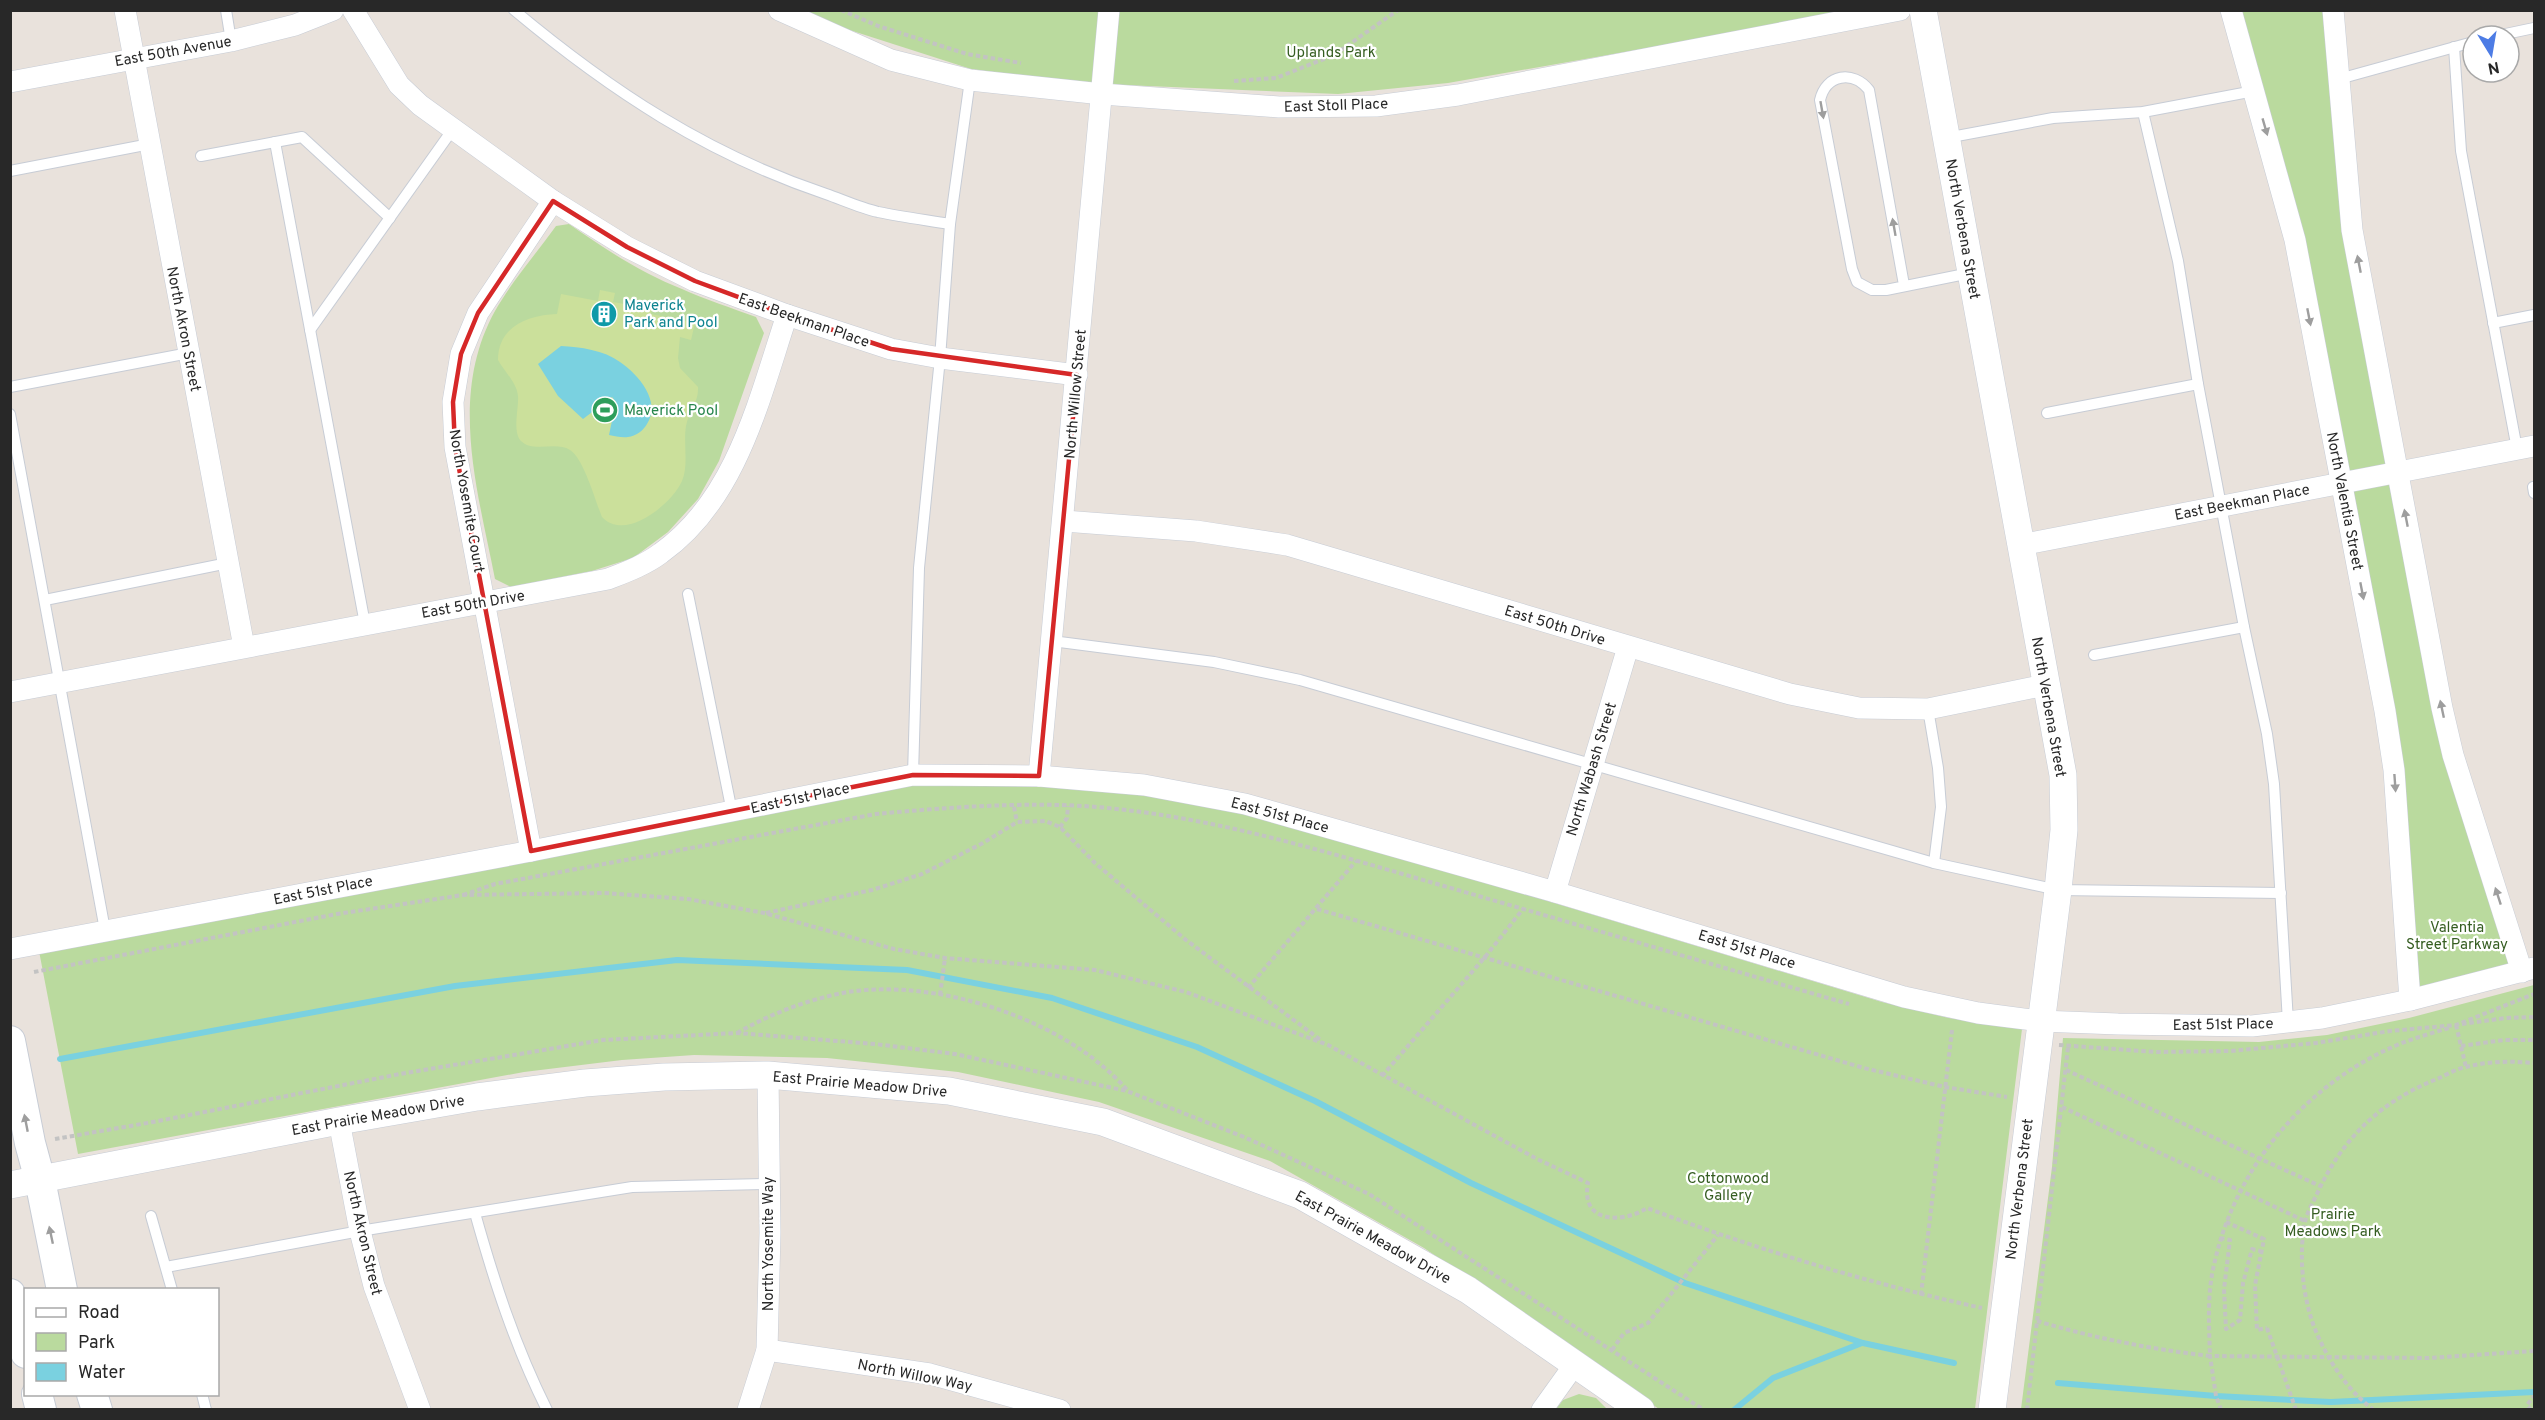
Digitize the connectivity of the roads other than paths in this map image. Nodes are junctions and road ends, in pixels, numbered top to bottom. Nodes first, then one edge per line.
1 (125, 10) edge
2 (226, 10) edge
3 (333, 10) edge
4 (353, 10) edge
5 (514, 10) edge
6 (779, 10) edge
7 (1109, 10) edge
8 (1900, 10) edge
9 (1923, 10) edge
10 (2231, 10) edge
11 (2333, 10) edge
12 (231, 41) junction
13 (2461, 45) edge
14 (2454, 47) junction
15 (134, 58) junction
16 (2339, 79) junction
17 (970, 80) junction
18 (10, 82) edge
19 (2254, 91) junction
20 (1102, 94) junction
21 (2144, 112) junction
22 (453, 129) junction
23 (1946, 138) junction
24 (275, 142) junction
25 (150, 144) junction
26 (201, 156) dead end
27 (10, 171) edge
28 (553, 201) junction
29 (390, 218) junction
30 (950, 224) junction
31 (1971, 273) junction
32 (1904, 285) junction
33 (787, 315) junction
34 (2535, 315) edge
35 (2493, 323) junction
36 (310, 330) junction
37 (189, 353) junction
38 (940, 358) junction
39 (1077, 375) junction
40 (2198, 384) junction
41 (10, 387) edge
42 (2047, 413) dead end
43 (10, 414) edge
44 (2526, 448) edge
45 (2397, 472) junction
46 (2341, 483) junction
47 (2221, 506) junction
48 (1064, 521) junction
49 (2020, 545) junction
50 (228, 562) junction
51 (688, 594) dead end
52 (45, 600) junction
53 (485, 602) junction
54 (365, 624) junction
55 (2244, 627) junction
56 (1052, 641) junction
57 (244, 647) junction
58 (1628, 647) junction
59 (2094, 655) dead end
60 (61, 681) junction
61 (2046, 685) junction
62 (10, 692) edge
63 (1928, 709) junction
64 (1593, 764) junction
65 (913, 775) junction
66 (1039, 777) junction
67 (732, 812) junction
68 (531, 851) junction
69 (1935, 863) junction
70 (2058, 890) junction
71 (1555, 892) junction
72 (2281, 893) junction
73 (105, 930) junction
74 (10, 949) edge
75 (2528, 970) edge
76 (2409, 1000) junction
77 (2040, 1020) junction
78 (2288, 1022) junction
79 (10, 1041) edge
80 (768, 1075) junction
81 (339, 1121) junction
82 (40, 1180) junction
83 (768, 1184) junction
84 (10, 1185) edge
85 (475, 1213) junction
86 (151, 1216) dead end
87 (360, 1231) junction
88 (166, 1267) junction
89 (62, 1288) edge
90 (171, 1288) edge
91 (10, 1294) edge
92 (24, 1346) edge
93 (767, 1350) junction
94 (1575, 1364) junction
95 (1007, 1402) edge
96 (420, 1410) edge
97 (547, 1410) edge
98 (748, 1410) edge
99 (1060, 1410) edge
100 (1542, 1410) edge
101 (1641, 1410) edge
102 (1992, 1410) edge

1 - 15 street, North Akron Street
2 - 12 lane
3 - 12 street, East 50th Avenue
4 - 22 street
5 - 30 lane
6 - 17 street, East Stoll Place
7 - 20 street, North Willow Street
8 - 20 street, East Stoll Place
9 - 23 street, North Verbena Street
10 - 19 street, North Valentia Street
11 - 16 street
12 - 15 street, East 50th Avenue
13 - 14 lane
14 - 16 lane
14 - 35 lane
15 - 18 street, East 50th Avenue
15 - 25 street, North Akron Street
45 -> 16 street
17 - 20 street, East Stoll Place
17 - 30 lane
19 - 21 lane
19 -> 46 street, North Valentia Street
20 - 39 street, North Willow Street
21 - 23 lane
21 - 40 lane
22 - 28 street
22 - 29 lane
23 - 31 street, North Verbena Street
24 - 26 lane
24 - 29 lane
24 - 36 lane
25 - 27 lane
25 - 37 street, North Akron Street
28 - 33 street, East Beekman Place
28 - 53 street, North Yosemite Court
29 - 36 lane
30 - 38 lane
31 - 32 lane
31 - 49 street, North Verbena Street
32 -> 32 lane
33 - 38 street, East Beekman Place
33 - 53 street, East 50th Drive
34 - 35 lane
35 - 44 lane
36 - 54 lane
37 - 41 lane
37 - 50 street, North Akron Street
38 - 39 street, East Beekman Place
38 - 65 lane
39 - 48 street, North Willow Street
40 - 42 lane
40 - 47 lane
43 - 52 lane
44 - 45 street, East Beekman Place
45 - 46 street, East Beekman Place
75 -> 45 street
46 - 47 street, East Beekman Place
46 -> 76 street, North Valentia Street
47 - 49 street, East Beekman Place
47 - 55 lane
48 - 56 street, North Willow Street
48 - 58 street, East 50th Drive
49 - 61 street, North Verbena Street
50 - 52 lane
50 - 57 street, North Akron Street
51 - 67 lane
52 - 60 lane
53 - 54 street, East 50th Drive
53 - 68 street, North Yosemite Court
54 - 57 street, East 50th Drive
55 - 59 lane
55 - 72 lane
56 - 64 lane
56 - 66 street, North Willow Street
57 - 60 street, East 50th Drive
58 - 63 street, East 50th Drive
58 - 64 street, North Wabash Street
60 - 62 street, East 50th Drive
60 - 73 lane
61 - 63 street, East 50th Drive
61 - 70 street, North Verbena Street
63 - 69 lane
64 - 69 lane
64 - 71 street, North Wabash Street
65 - 66 street, East 51st Place
65 - 67 street, East 51st Place
66 - 71 street, East 51st Place
67 - 68 street, East 51st Place
68 - 73 street, East 51st Place
69 - 70 lane
70 - 72 lane
70 - 77 street, North Verbena Street
71 - 77 street, East 51st Place
72 - 78 lane
73 - 74 street, East 51st Place
75 - 76 street, East 51st Place
76 - 78 street, East 51st Place
77 - 78 street, East 51st Place
77 - 102 street, North Verbena Street
82 -> 79 main road
80 - 81 street, East Prairie Meadow Drive
80 - 83 street, North Yosemite Way
80 - 94 street, East Prairie Meadow Drive
81 - 82 street, East Prairie Meadow Drive
81 - 87 street, North Akron Street
82 - 84 street, East Prairie Meadow Drive
89 -> 82 main road
83 - 85 lane
83 - 93 street, North Yosemite Way
85 - 87 lane
85 - 97 lane
86 - 88 lane
87 - 88 lane
87 - 96 street, North Akron Street
88 - 90 lane
91 - 92 main road
93 - 95 street, North Willow Way
93 - 98 street, North Yosemite Way
94 - 100 street
94 - 101 street, East Prairie Meadow Drive
95 - 99 street, North Willow Way

